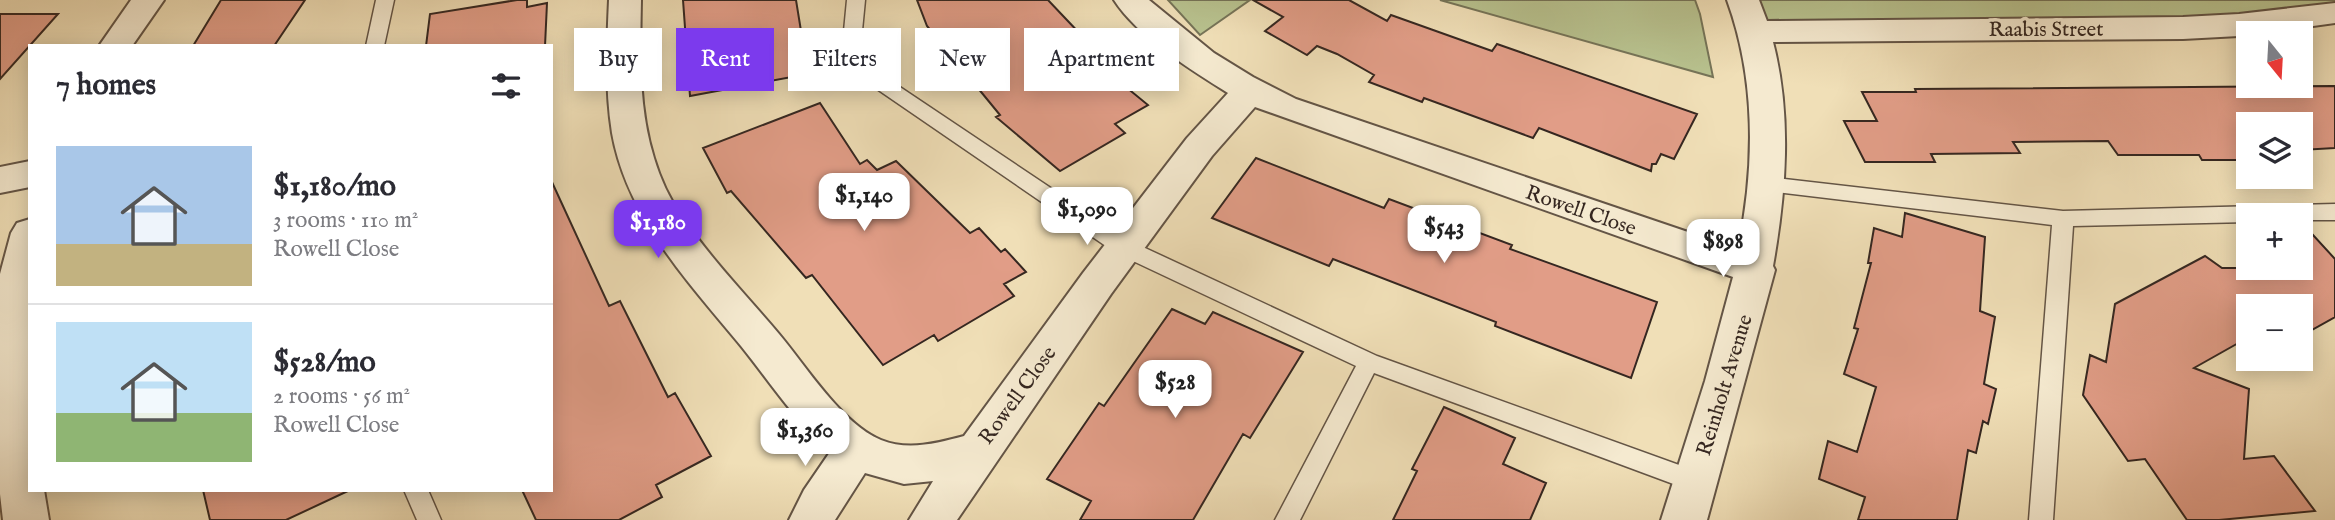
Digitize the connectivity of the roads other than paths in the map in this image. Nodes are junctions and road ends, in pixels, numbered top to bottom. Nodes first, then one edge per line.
1 (148, 0) edge
2 (385, 0) edge
3 (625, 0) edge
4 (856, 0) edge
5 (1130, 0) edge
6 (2335, 13) edge
7 (1749, 16) edge
8 (116, 44) edge
9 (375, 44) edge
10 (1250, 92) junction
11 (28, 174) edge
12 (0, 180) edge
13 (1767, 184) junction
14 (2335, 212) edge
15 (2063, 219) junction
16 (28, 242) edge
17 (1124, 247) junction
18 (1756, 270) junction
19 (1369, 362) junction
20 (857, 448) junction
21 (978, 450) junction
22 (1695, 481) junction
23 (417, 492) edge
24 (26, 520) edge
25 (429, 520) edge
26 (812, 520) edge
27 (932, 520) edge
28 (1286, 520) edge
29 (1684, 520) edge
30 (2041, 520) edge

1 - 8 street
2 - 9 lane
3 - 20 street, Rowell Close
4 - 17 lane
5 - 10 street, Rowell Close
6 - 7 street, Raabis Street
7 - 13 street, Reinholt Avenue
10 - 17 street, Rowell Close
10 - 18 street, Rowell Close
11 - 12 street
13 - 15 lane
13 - 18 street, Reinholt Avenue
14 - 15 lane
15 - 30 lane
16 - 24 street
17 - 19 lane
17 - 21 street, Rowell Close
18 - 22 street, Reinholt Avenue
19 - 22 lane
19 - 28 lane
20 - 21 street, Rowell Close
20 - 26 street
21 - 27 street
22 - 29 street, Reinholt Avenue
23 - 25 lane

